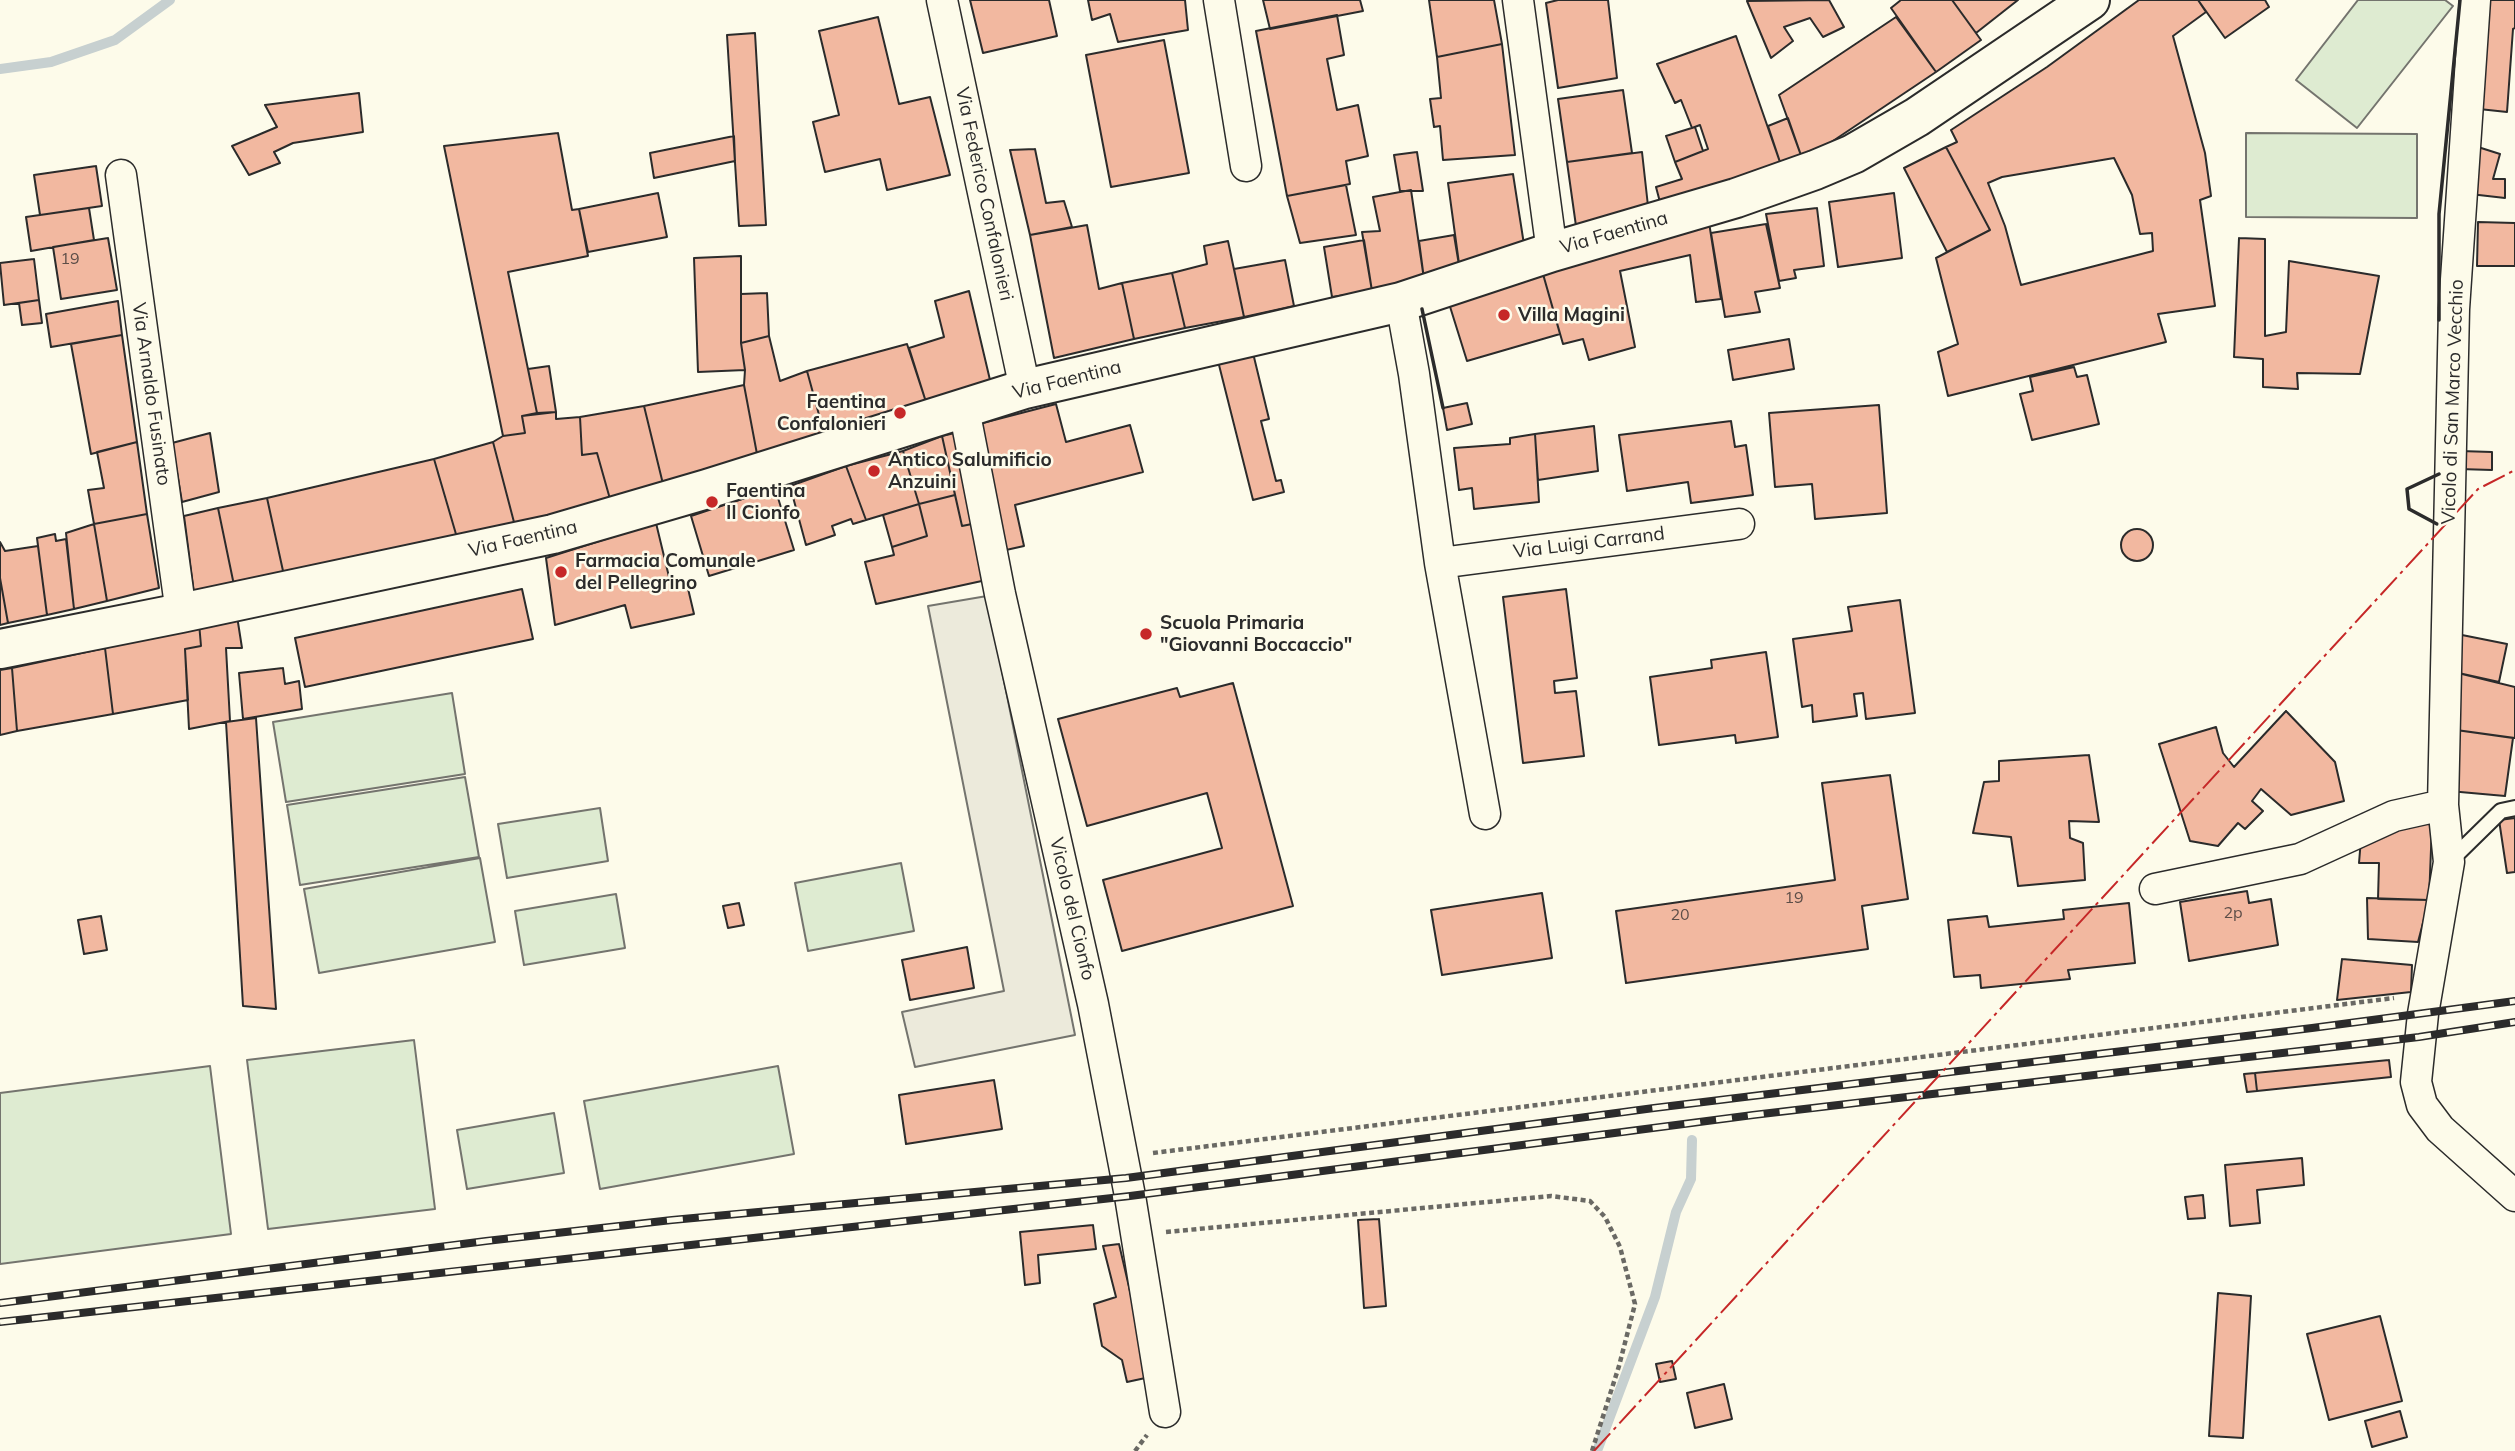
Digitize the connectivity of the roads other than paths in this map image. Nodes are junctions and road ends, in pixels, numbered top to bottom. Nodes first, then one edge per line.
1 (942, 0) edge
2 (1219, 0) edge
3 (1518, 0) edge
4 (2475, 0) edge
5 (2070, 6) edge
6 (1246, 166) dead end
7 (121, 175) dead end
8 (1552, 252) junction
9 (1401, 302) junction
10 (1025, 389) junction
11 (964, 409) junction
12 (1739, 524) dead end
13 (1440, 563) junction
14 (181, 613) junction
15 (0, 649) edge
16 (2443, 805) junction
17 (2515, 808) edge
18 (1485, 814) dead end
19 (2448, 862) junction
20 (2155, 889) dead end
21 (2515, 1196) edge
22 (1165, 1412) dead end

1 - 10 street, Via Federico Confalonieri
2 - 6 street
3 - 8 street
4 - 16 street, Vicolo di San Marco Vecchio
5 - 8 street, Via Faentina
7 - 14 street, Via Arnaldo Fusinato
8 - 9 street, Via Faentina
9 - 10 street, Via Faentina
9 - 13 street
10 - 11 street, Via Faentina
11 - 14 street, Via Faentina
11 - 22 street, Vicolo del Cionfo
12 - 13 street, Via Luigi Carrand
13 - 18 street
14 - 15 street, Via Faentina
16 - 19 street, Vicolo di San Marco Vecchio
16 - 20 street
17 - 19 lane
19 - 21 street, Vicolo di San Marco Vecchio

